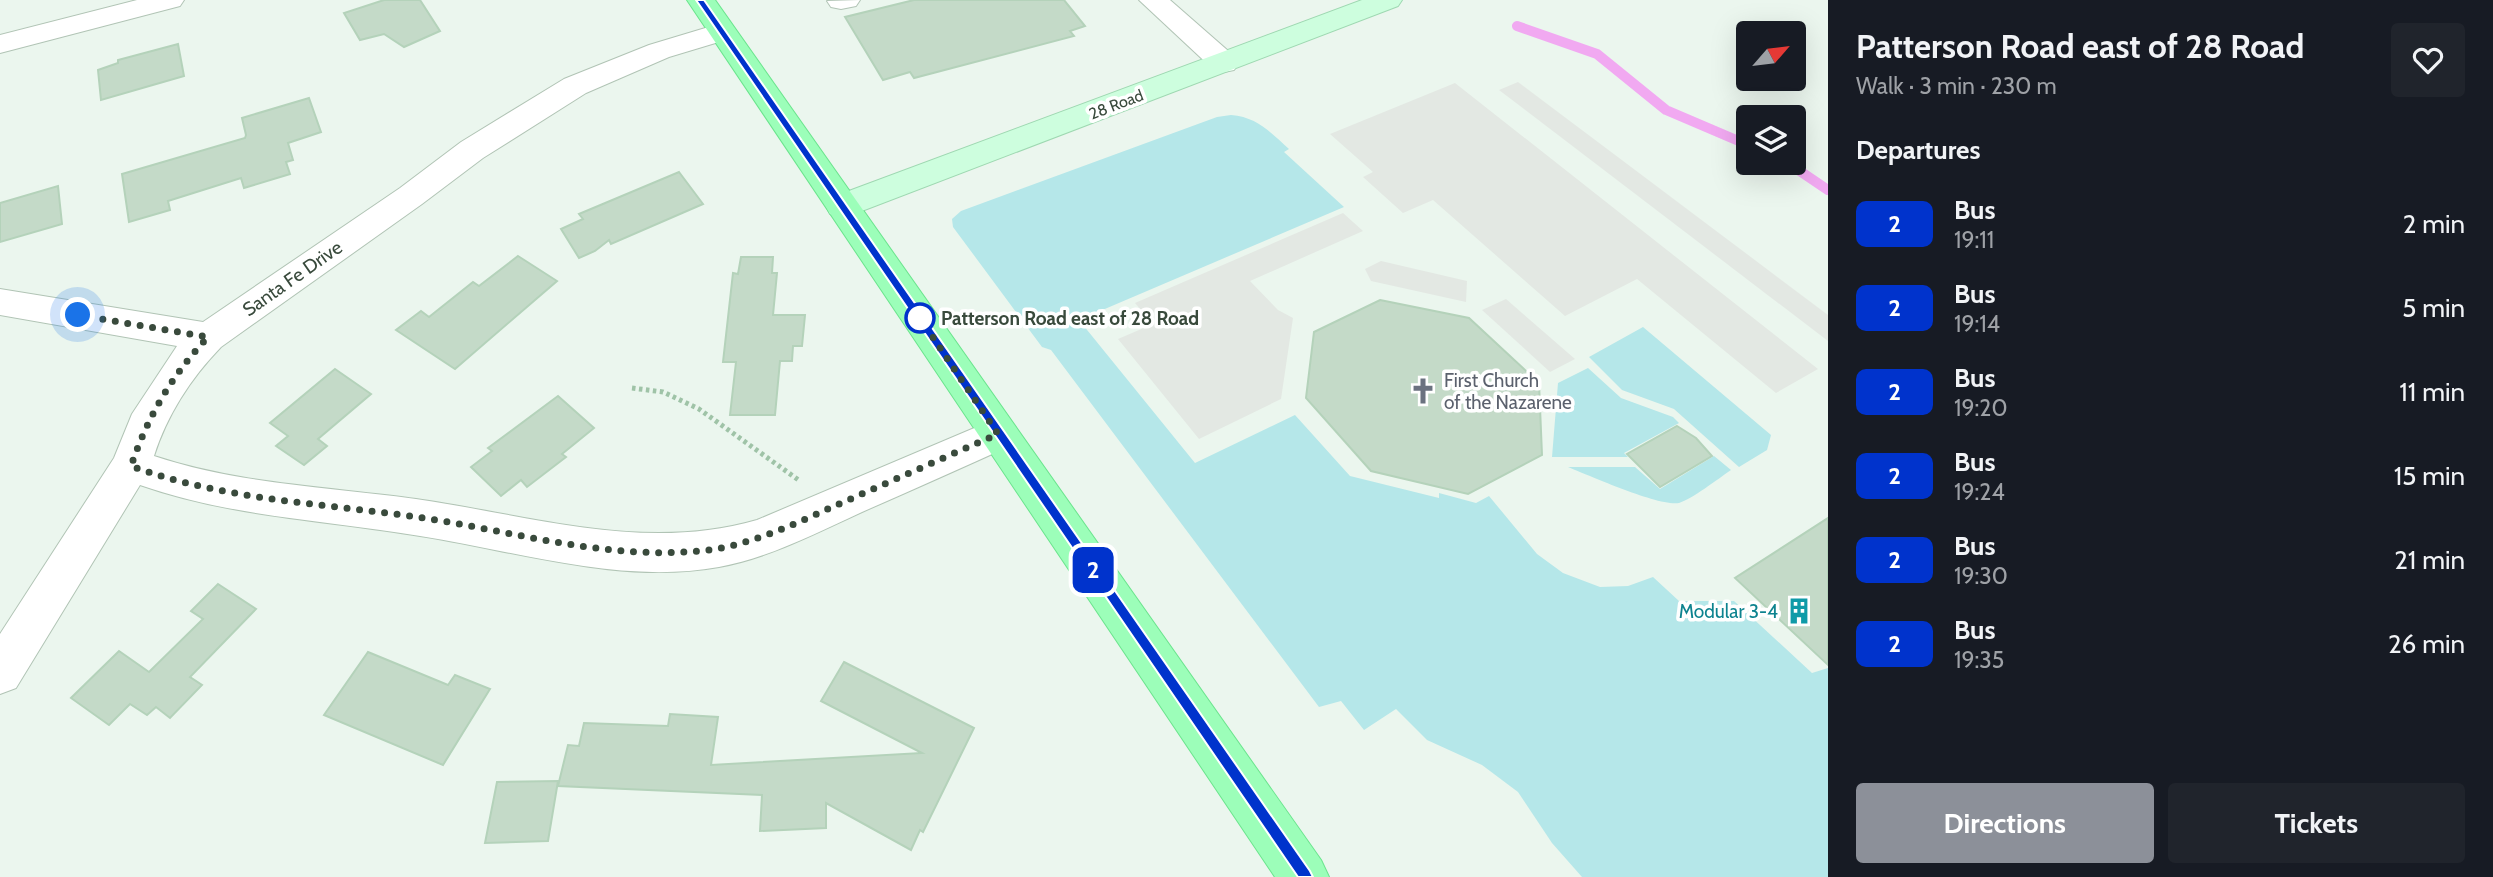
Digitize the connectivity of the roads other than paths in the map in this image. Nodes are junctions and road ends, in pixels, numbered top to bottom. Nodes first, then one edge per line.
1 (170, 0) edge
2 (701, 0) edge
3 (1153, 0) edge
4 (1388, 0) edge
5 (722, 32) junction
6 (0, 44) edge
7 (1224, 63) junction
8 (842, 206) junction
9 (0, 302) edge
10 (208, 337) junction
11 (998, 434) junction
12 (131, 466) junction
13 (0, 673) edge
14 (1304, 877) edge

1 - 6 street
2 - 5 main road
3 - 7 street
4 - 7 street, 28 Road
5 - 8 main road
5 - 10 street, Santa Fe Drive
7 - 8 street, 28 Road
8 - 11 main road
9 - 10 street
10 - 12 street, Santa Fe Drive
11 - 12 street
11 - 14 main road
12 - 13 street, Santa Fe Drive

